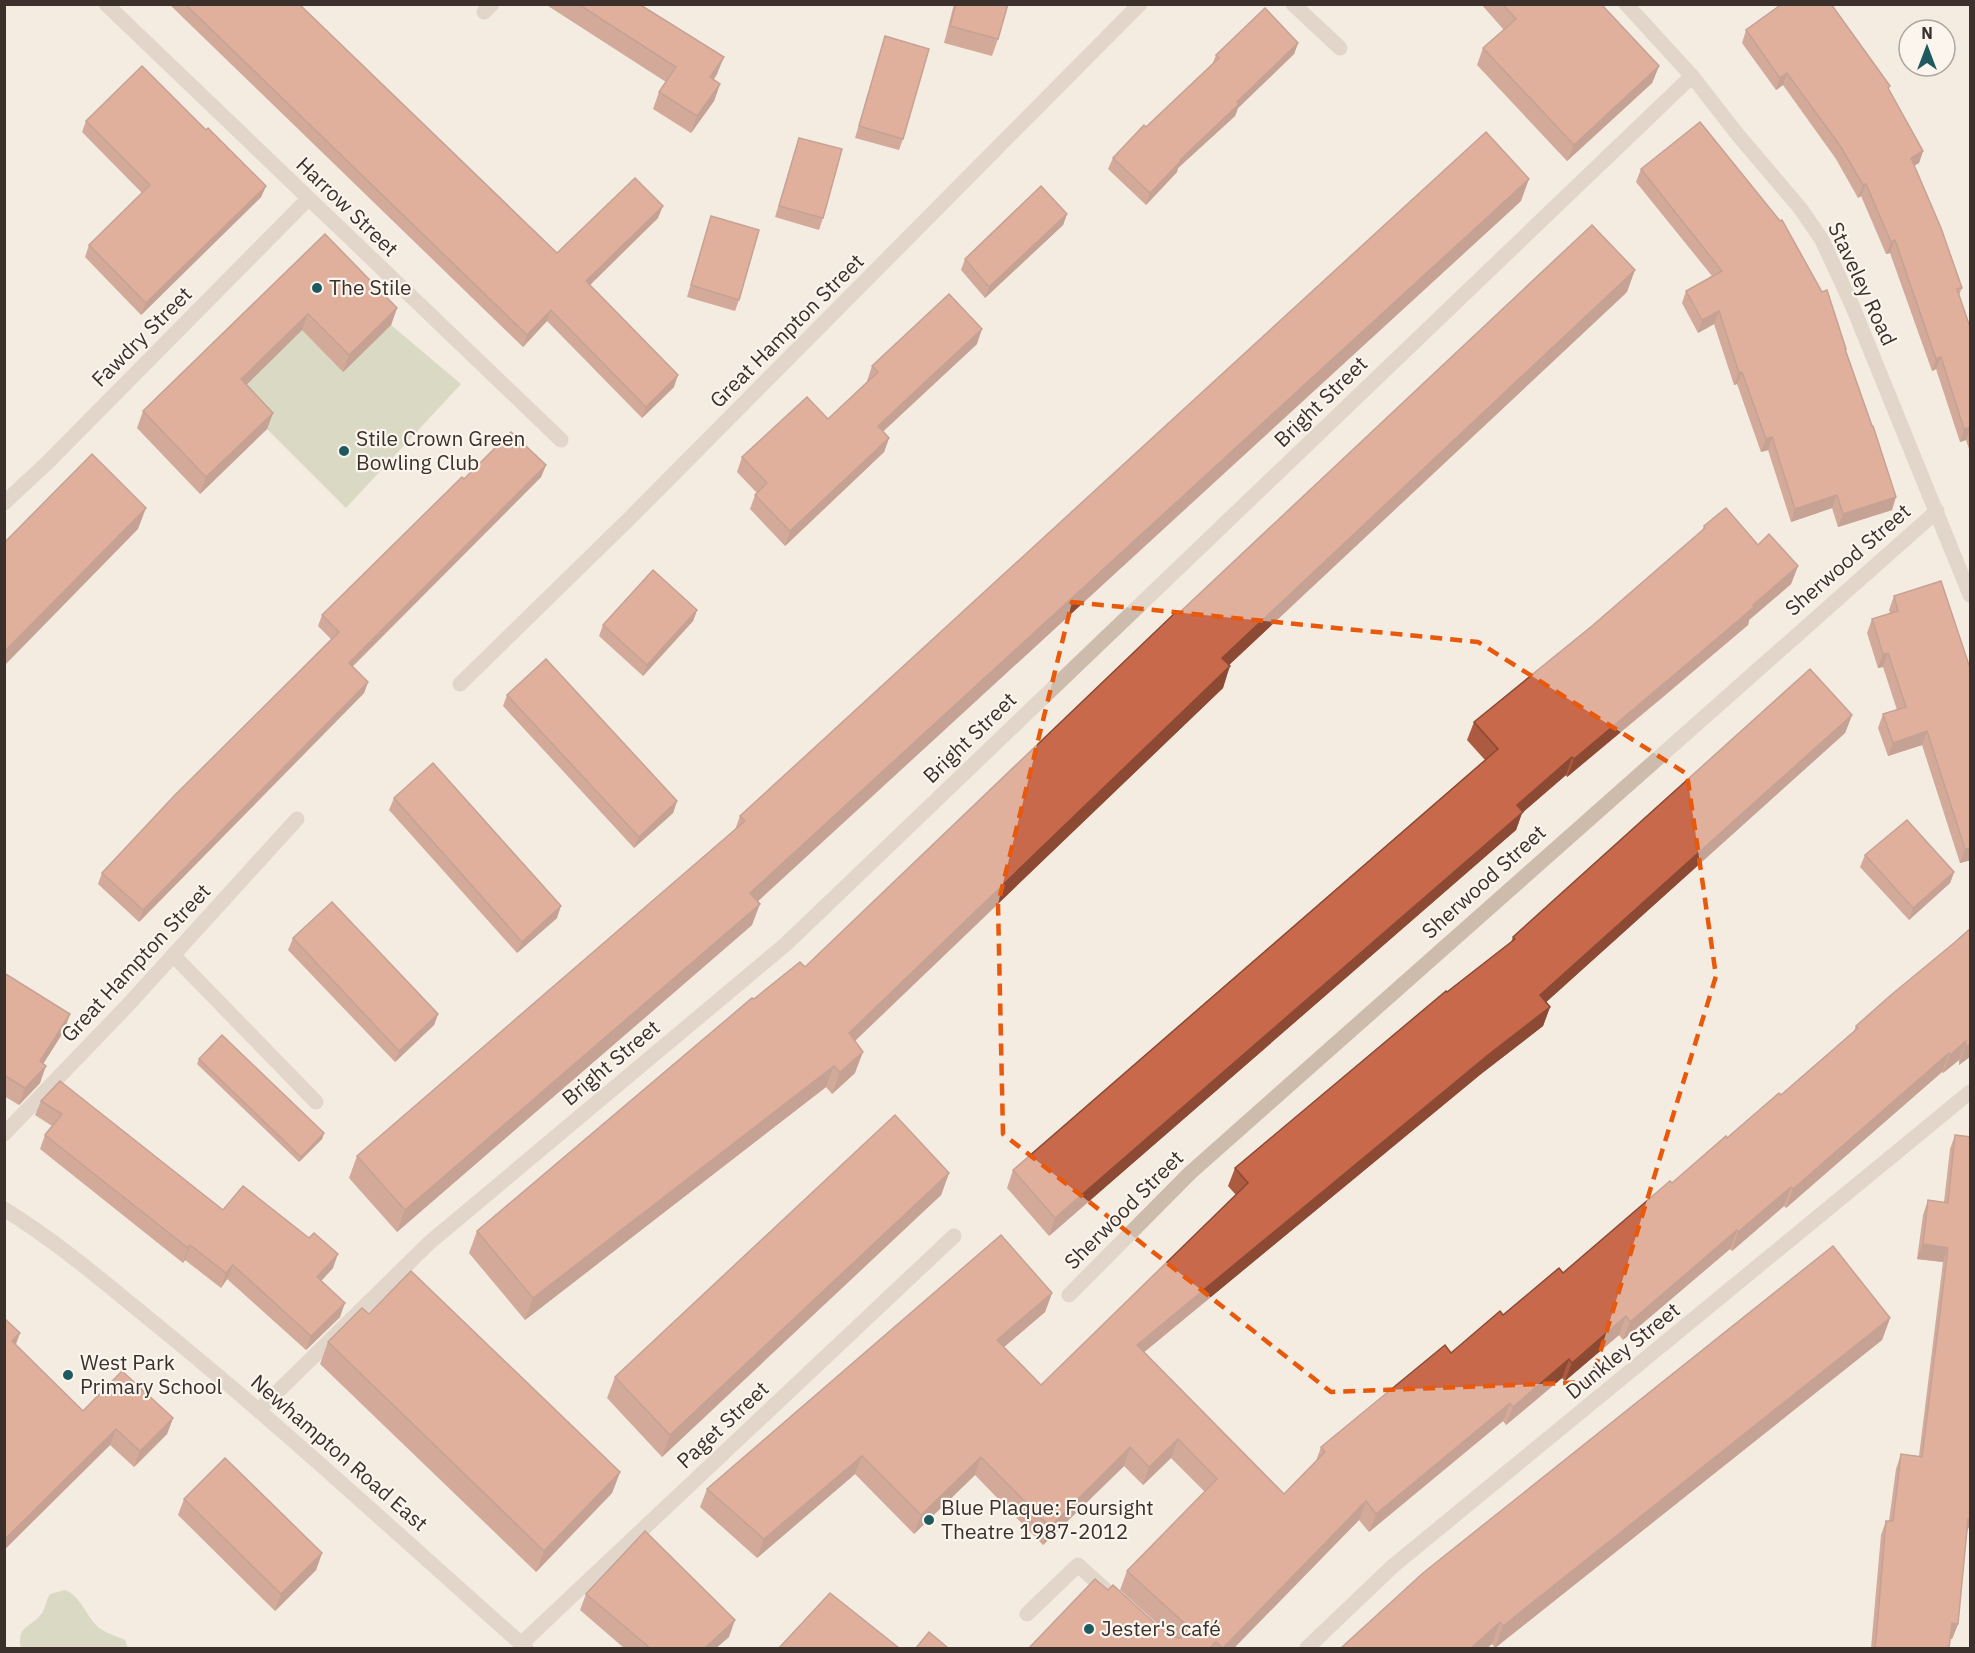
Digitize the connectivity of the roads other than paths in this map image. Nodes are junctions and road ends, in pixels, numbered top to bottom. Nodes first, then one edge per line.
1 (106, 4) edge
2 (1140, 4) edge
3 (1293, 4) edge
4 (1626, 4) edge
5 (1340, 48) dead end
6 (1692, 76) junction
7 (308, 199) junction
8 (561, 440) dead end
9 (4, 503) edge
10 (1937, 511) junction
11 (1971, 595) edge
12 (460, 684) dead end
13 (297, 819) dead end
14 (173, 955) junction
15 (1971, 1092) edge
16 (316, 1102) dead end
17 (4, 1134) edge
18 (4, 1209) edge
19 (954, 1236) dead end
20 (1069, 1295) dead end
21 (259, 1410) junction
22 (1120, 1603) edge
23 (1027, 1614) dead end
24 (524, 1646) edge
25 (1307, 1648) edge

1 - 7 street, Harrow Street
2 - 12 street, Great Hampton Street
3 - 5 street
4 - 6 street, Staveley Road
6 - 10 street, Staveley Road
6 - 21 street, Bright Street
7 - 8 street, Harrow Street
7 - 9 street, Fawdry Street
10 - 11 street, Staveley Road
10 - 20 street, Sherwood Street
13 - 14 street, Great Hampton Street
14 - 16 street
14 - 17 street, Great Hampton Street
15 - 25 street, Dunkley Street
18 - 21 street, Newhampton Road East
19 - 24 street, Paget Street
21 - 24 street, Newhampton Road East
22 - 23 street

